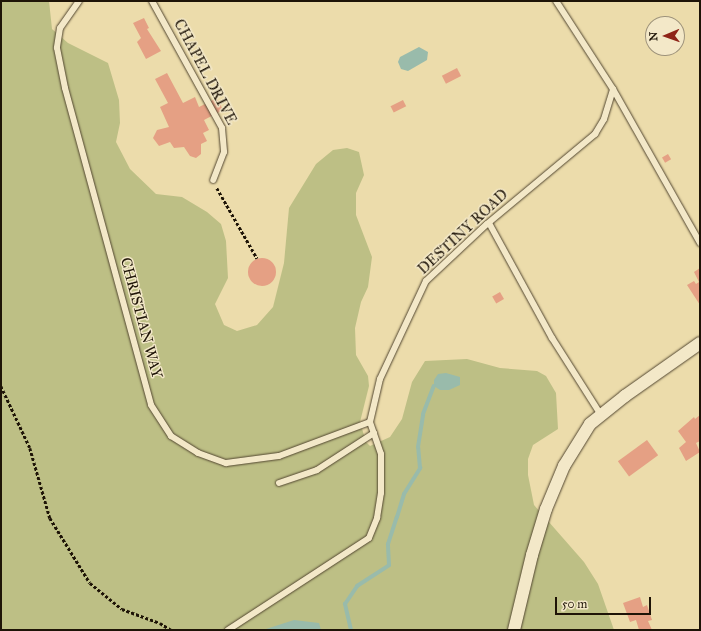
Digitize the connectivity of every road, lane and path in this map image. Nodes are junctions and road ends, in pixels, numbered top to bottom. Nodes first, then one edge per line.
1 (79, 1) edge
2 (152, 1) edge
3 (556, 1) edge
4 (613, 89) junction
5 (213, 180) joint
6 (489, 223) junction
7 (700, 243) edge
8 (257, 258) dead end
9 (700, 344) edge
10 (1, 386) edge
11 (601, 416) junction
12 (370, 422) junction
13 (374, 433) junction
14 (279, 483) dead end
15 (171, 630) edge
16 (228, 630) edge
17 (514, 630) edge

1 - 12 lane, CHRISTIAN WAY
2 - 5 lane, CHAPEL DRIVE
3 - 4 lane
4 - 6 lane, DESTINY ROAD
4 - 7 lane
5 - 8 path
6 - 11 lane
6 - 12 lane, DESTINY ROAD
9 - 11 street
10 - 15 path
11 - 17 street
12 - 13 lane
13 - 14 lane
13 - 16 lane

